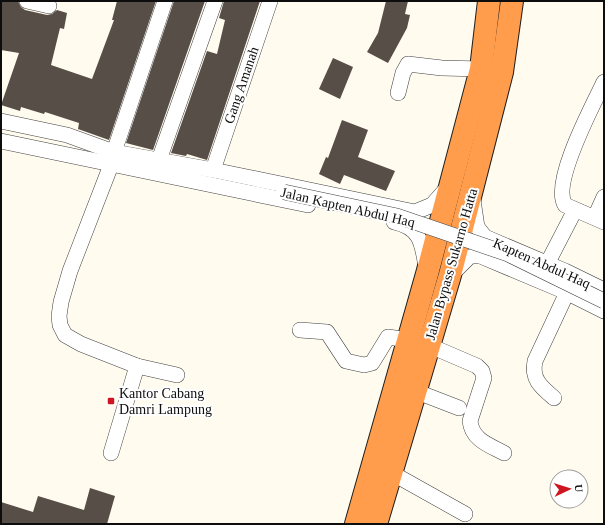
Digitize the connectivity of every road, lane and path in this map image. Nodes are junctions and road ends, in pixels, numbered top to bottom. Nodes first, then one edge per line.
1 (27, 1) edge
2 (165, 1) edge
3 (215, 1) edge
4 (270, 1) edge
5 (489, 1) edge
6 (512, 1) edge
7 (49, 6) dead end
8 (481, 69) junction
9 (604, 82) edge
10 (398, 93) dead end
11 (1, 121) edge
12 (1, 141) edge
13 (113, 158) junction
14 (158, 160) junction
15 (213, 170) junction
16 (257, 179) junction
17 (452, 182) junction
18 (473, 187) junction
19 (262, 192) junction
20 (604, 197) edge
21 (575, 210) junction
22 (398, 215) junction
23 (600, 219) edge
24 (494, 241) junction
25 (488, 258) junction
26 (547, 264) junction
27 (427, 274) junction
28 (450, 275) junction
29 (575, 276) junction
30 (604, 290) edge
31 (566, 292) junction
32 (604, 301) edge
33 (604, 311) edge
34 (300, 330) dead end
35 (418, 342) junction
36 (137, 366) junction
37 (177, 375) dead end
38 (415, 391) junction
39 (554, 398) dead end
40 (460, 408) dead end
41 (111, 452) dead end
42 (504, 453) dead end
43 (381, 470) junction
44 (465, 514) dead end
45 (356, 524) edge
46 (376, 524) edge

1 - 7 street
2 - 13 street
3 - 14 street
4 - 15 street, Gang Amanah
5 - 8 highway, Jalan Bypass Sukarno Hatta
6 - 18 highway, Jalan Bypass Sukarno Hatta
8 - 10 street
8 - 17 highway, Jalan Bypass Sukarno Hatta
9 - 21 street
11 - 13 street, Jalan Kapten Abdul Haq
12 - 13 street, Jalan Kapten Abdul Haq
13 - 14 street, Jalan Kapten Abdul Haq
13 - 19 street, Jalan Kapten Abdul Haq
13 - 36 street
14 - 15 street, Jalan Kapten Abdul Haq
15 - 16 street, Jalan Kapten Abdul Haq
16 - 19 street, Jalan Kapten Abdul Haq
16 - 22 street, Jalan Kapten Abdul Haq
17 - 22 street, Jalan Kapten Abdul Haq
17 - 27 highway, Jalan Bypass Sukarno Hatta
18 - 24 street, Kapten Abdul Haq
18 - 28 highway, Jalan Bypass Sukarno Hatta
19 - 22 street, Jalan Kapten Abdul Haq
19 - 32 street, Jalan Kapten Abdul Haq, bridge
20 - 23 street
21 - 23 street
21 - 26 street
22 - 27 street, Jalan Kapten Abdul Haq
24 - 25 street
24 - 26 street, Kapten Abdul Haq
25 - 28 street, Kapten Abdul Haq
25 - 31 street, Kapten Abdul Haq
26 - 29 street, Kapten Abdul Haq
27 - 35 highway, Jalan Bypass Sukarno Hatta
28 - 35 highway, Jalan Bypass Sukarno Hatta
29 - 30 street, Kapten Abdul Haq
29 - 31 street
31 - 33 street, Kapten Abdul Haq
31 - 39 street
34 - 35 street
35 - 38 highway, Jalan Bypass Sukarno Hatta
35 - 42 street
35 - 43 highway, Jalan Bypass Sukarno Hatta
36 - 37 street
36 - 41 street
38 - 40 street
38 - 43 highway, Jalan Bypass Sukarno Hatta
43 - 44 street
43 - 45 highway, Jalan Bypass Sukarno Hatta
43 - 46 highway, Jalan Bypass Sukarno Hatta

